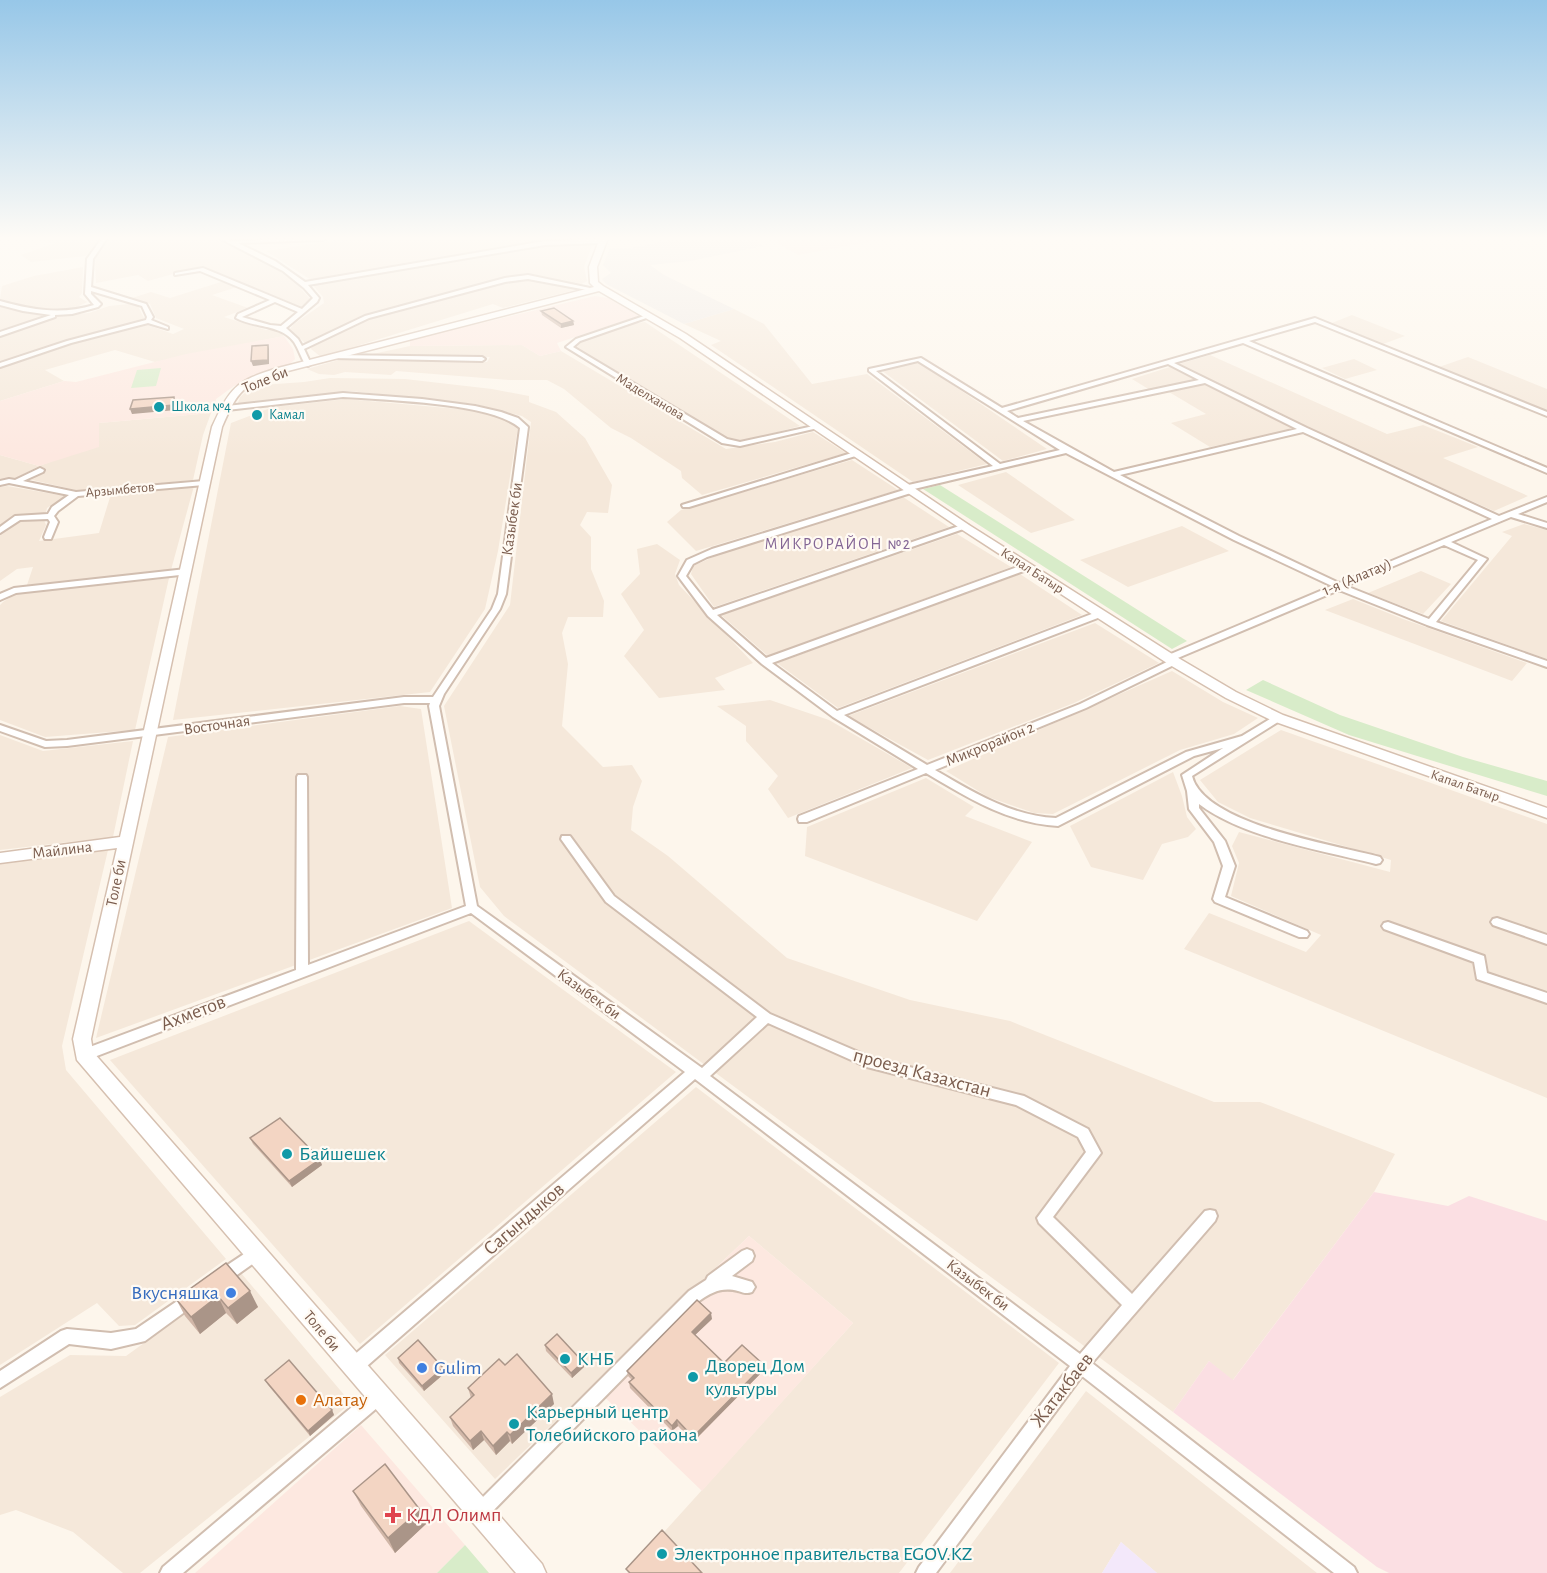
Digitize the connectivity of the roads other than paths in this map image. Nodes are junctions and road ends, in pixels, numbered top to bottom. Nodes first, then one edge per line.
1 (31, 311) edge
2 (70, 311) edge
3 (147, 311) edge
4 (248, 311) edge
5 (302, 311) edge
6 (388, 311) edge
7 (508, 311) edge
8 (640, 311) edge
9 (62, 313) junction
10 (650, 316) junction
11 (148, 321) junction
12 (166, 328) dead end
13 (282, 328) junction
14 (0, 334) edge
15 (1244, 341) junction
16 (302, 348) junction
17 (334, 357) junction
18 (482, 359) dead end
19 (1170, 363) junction
20 (308, 364) junction
21 (0, 365) edge
22 (1206, 381) junction
23 (227, 408) junction
24 (1003, 410) junction
25 (1547, 414) edge
26 (1019, 420) junction
27 (818, 427) junction
28 (1304, 430) junction
29 (1068, 450) junction
30 (858, 454) junction
31 (998, 466) junction
32 (40, 470) dead end
33 (1547, 471) edge
34 (1114, 474) junction
35 (0, 483) edge
36 (16, 483) junction
37 (204, 483) junction
38 (909, 489) junction
39 (76, 494) junction
40 (1547, 499) edge
41 (686, 505) dead end
42 (1509, 514) junction
43 (50, 516) junction
44 (1498, 519) junction
45 (1547, 526) edge
46 (965, 527) junction
47 (0, 531) edge
48 (48, 537) dead end
49 (1443, 542) junction
50 (1026, 567) junction
51 (186, 572) junction
52 (1337, 585) junction
53 (0, 597) edge
54 (711, 614) junction
55 (1100, 614) junction
56 (1430, 623) junction
57 (1172, 660) junction
58 (765, 662) junction
59 (1547, 664) edge
60 (436, 700) junction
61 (836, 715) junction
62 (1278, 718) junction
63 (0, 728) edge
64 (151, 734) junction
65 (1246, 738) junction
66 (928, 769) junction
67 (302, 777) dead end
68 (1192, 789) junction
69 (1547, 813) edge
70 (803, 819) dead end
71 (566, 839) dead end
72 (125, 842) junction
73 (0, 858) edge
74 (1376, 860) dead end
75 (472, 908) junction
76 (1497, 922) dead end
77 (1388, 926) dead end
78 (1304, 934) dead end
79 (1547, 940) edge
80 (302, 972) junction
81 (1547, 998) edge
82 (766, 1017) junction
83 (84, 1055) junction
84 (699, 1073) junction
85 (1210, 1216) dead end
86 (256, 1253) junction
87 (747, 1256) dead end
88 (708, 1285) junction
89 (747, 1287) dead end
90 (1133, 1305) junction
91 (1082, 1363) junction
92 (353, 1367) junction
93 (0, 1380) edge
94 (378, 1396) junction
95 (479, 1512) junction
96 (170, 1573) edge
97 (532, 1573) edge
98 (925, 1573) edge
99 (1348, 1573) edge

1 - 9 street
2 - 9 street
3 - 11 street
4 - 13 street
5 - 13 street
6 - 16 street
7 - 17 main road, Толе би
8 - 10 main road, Капал Батыр
9 - 14 street
10 - 27 main road, Капал Батыр
10 - 27 street, Маделханова
11 - 12 street
11 - 21 street
13 - 16 street
15 - 19 street
15 - 25 street
15 - 33 street
16 - 20 street
17 - 18 street
17 - 20 main road, Толе би
19 - 22 street
19 - 24 street
20 - 23 main road, Толе би
22 - 26 street
22 - 28 street
23 - 37 main road, Толе би
23 - 60 street, Казыбек би
24 - 26 street
24 - 31 street
26 - 29 street
27 - 30 main road, Капал Батыр
28 - 34 street
28 - 44 street
29 - 31 street
29 - 34 street
30 - 38 main road, Капал Батыр
30 - 41 street
31 - 38 street
32 - 36 street
34 - 52 street
35 - 36 street, Арзымбетов
36 - 39 street, Арзымбетов
37 - 39 street, Арзымбетов
37 - 51 main road, Толе би
38 - 46 main road, Капал Батыр
38 - 54 street
39 - 43 street
40 - 42 street, 1-я (Алатау)
42 - 44 street, 1-я (Алатау)
42 - 45 street
43 - 47 street
43 - 48 street
44 - 49 street, 1-я (Алатау)
46 - 50 main road, Капал Батыр
46 - 54 street
49 - 52 street, 1-я (Алатау)
49 - 56 street
50 - 55 main road, Капал Батыр
50 - 58 street
51 - 53 street
51 - 64 main road, Толе би
52 - 56 street
52 - 57 street, 1-я (Алатау)
54 - 58 street
55 - 57 main road, Капал Батыр
55 - 61 street
56 - 59 street
57 - 62 main road, Капал Батыр
57 - 66 street, Микрорайон 2
58 - 61 street
60 - 64 street, Восточная
60 - 75 street
61 - 66 street
62 - 65 street
62 - 69 main road, Капал Батыр
63 - 64 street, Восточная
64 - 72 main road, Толе би
65 - 66 street
65 - 68 street
66 - 70 street, Микрорайон 2
67 - 80 street
68 - 74 street
68 - 78 street
71 - 82 street, проезд Казахстан
72 - 73 main road, Майлина
72 - 83 main road, Толе би
75 - 80 street, Ахметов
75 - 84 street, Казыбек би
76 - 79 street
77 - 81 street
80 - 83 street, Ахметов
82 - 84 street, Сагындыков
82 - 90 street, проезд Казахстан
83 - 86 main road, Толе би
84 - 91 street, Казыбек би
84 - 92 street, Сагындыков
85 - 90 street, Жатакбаев
86 - 92 main road, Толе би
86 - 93 street
87 - 88 street
88 - 89 street
88 - 95 street
90 - 91 street, Жатакбаев
91 - 98 street, Жатакбаев
91 - 99 street, Казыбек би
92 - 94 main road, Толе би
94 - 95 main road, Толе би
94 - 96 street
95 - 97 main road, Толе би

